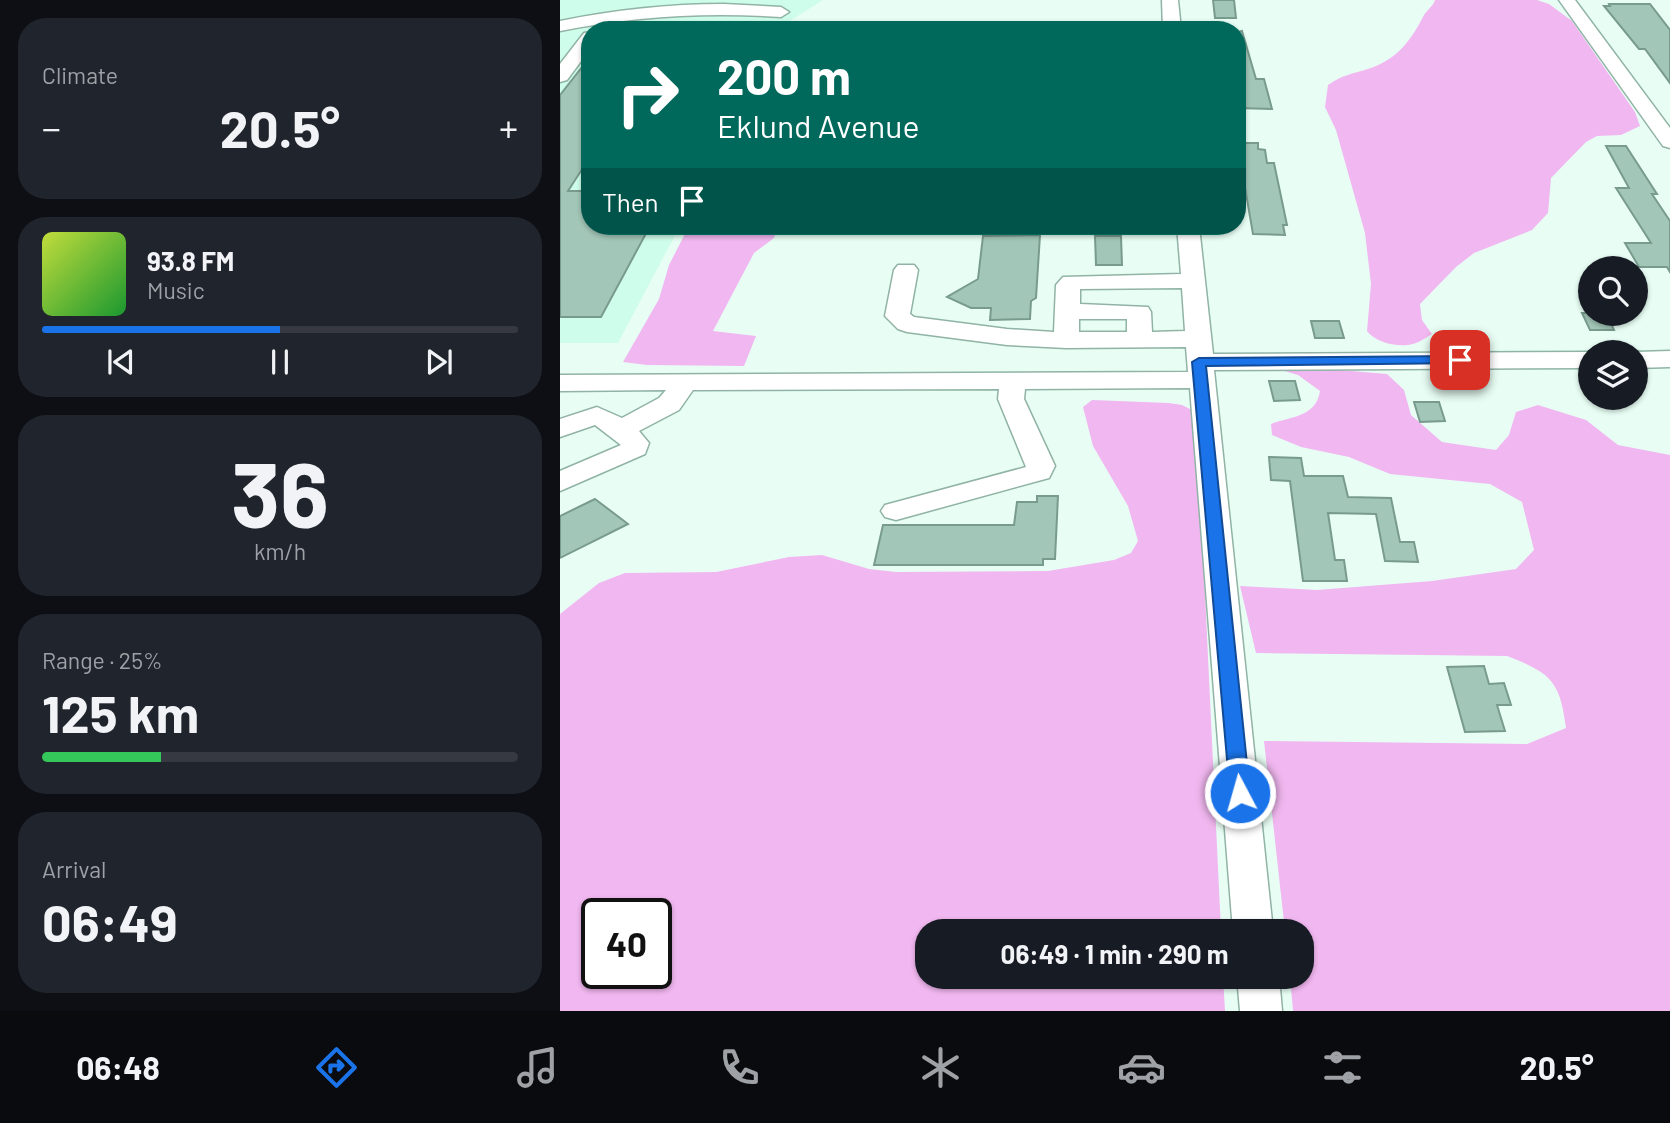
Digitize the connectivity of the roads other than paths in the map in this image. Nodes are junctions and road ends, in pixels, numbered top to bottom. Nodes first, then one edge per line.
1 (1170, 0) edge
2 (1567, 0) edge
3 (786, 5) edge
4 (609, 15) junction
5 (581, 21) edge
6 (582, 21) edge
7 (604, 21) edge
8 (764, 21) edge
9 (1171, 21) edge
10 (560, 26) edge
11 (581, 52) edge
12 (560, 76) edge
13 (1664, 125) edge
14 (1670, 142) edge
15 (1189, 235) edge
16 (906, 270) dead end
17 (1192, 281) junction
18 (1068, 311) junction
19 (1140, 339) junction
20 (1066, 340) junction
21 (1670, 359) edge
22 (1199, 360) junction
23 (1578, 360) edge
24 (1648, 360) edge
25 (1013, 381) junction
26 (685, 382) junction
27 (560, 383) edge
28 (560, 429) edge
29 (621, 430) junction
30 (560, 482) edge
31 (896, 511) dead end
32 (1252, 919) edge
33 (1259, 989) edge
34 (1261, 1011) edge

1 - 9 street
2 - 13 street
3 - 4 street
3 - 8 street
4 - 6 street
4 - 7 street
5 - 10 street
11 - 12 street
13 - 14 street
15 - 17 street
16 - 20 street
17 - 18 street
17 - 22 street
18 - 19 street
18 - 20 street
19 - 20 street
19 - 22 street
21 - 24 street
22 - 23 street
22 - 25 street
22 - 32 street
25 - 26 street
25 - 31 street
26 - 27 street
26 - 29 street
28 - 29 street
29 - 30 street
33 - 34 street

